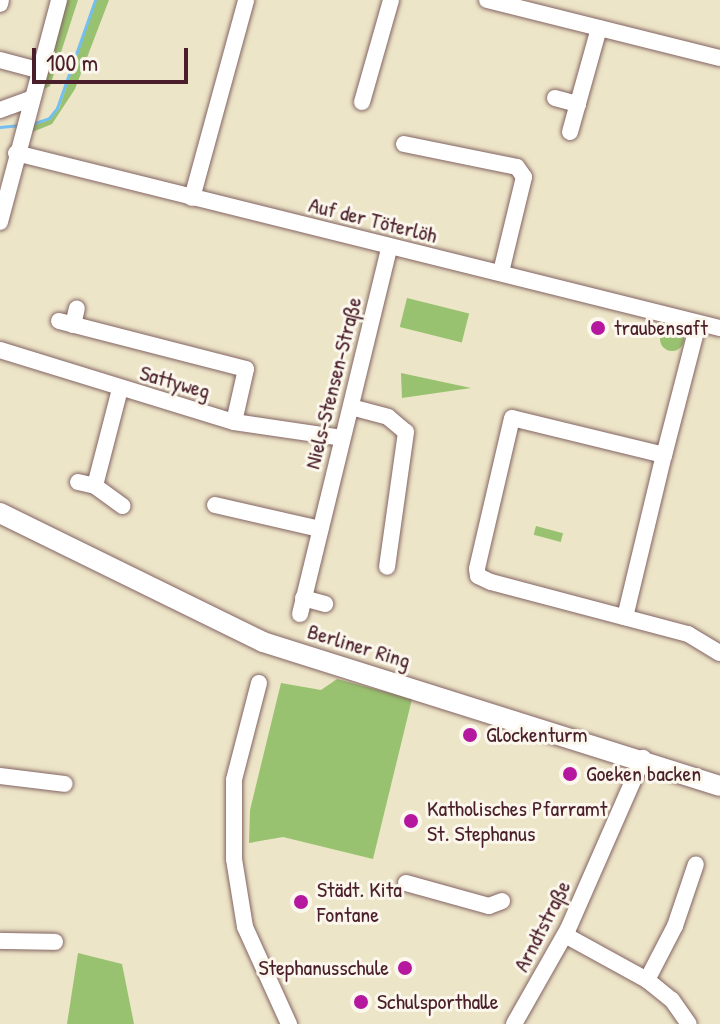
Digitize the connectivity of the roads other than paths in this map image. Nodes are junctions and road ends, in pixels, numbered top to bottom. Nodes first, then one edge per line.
1 (59, 0) edge
2 (246, 0) edge
3 (391, 0) edge
4 (487, 0) edge
5 (599, 28) junction
6 (720, 58) edge
7 (0, 60) edge
8 (38, 70) junction
9 (555, 98) dead end
10 (362, 102) dead end
11 (29, 103) junction
12 (578, 104) junction
13 (0, 110) edge
14 (570, 132) dead end
15 (404, 144) dead end
16 (18, 146) junction
17 (192, 198) junction
18 (0, 222) edge
19 (389, 248) junction
20 (501, 272) junction
21 (69, 318) dead end
22 (698, 324) junction
23 (720, 328) edge
24 (0, 350) edge
25 (120, 389) junction
26 (351, 407) junction
27 (234, 422) junction
28 (342, 438) junction
29 (664, 455) junction
30 (78, 482) dead end
31 (95, 486) junction
32 (215, 505) dead end
33 (123, 506) dead end
34 (0, 513) edge
35 (320, 529) junction
36 (387, 567) dead end
37 (325, 604) dead end
38 (625, 617) junction
39 (720, 653) edge
40 (259, 683) dead end
41 (643, 758) junction
42 (0, 776) edge
43 (65, 784) dead end
44 (720, 786) edge
45 (696, 864) dead end
46 (406, 883) dead end
47 (502, 901) dead end
48 (565, 935) junction
49 (0, 941) edge
50 (55, 942) dead end
51 (647, 980) junction
52 (289, 1024) edge
53 (514, 1024) edge
54 (689, 1024) edge

1 - 8 street
2 - 17 street
3 - 10 street
4 - 5 street
5 - 6 street
5 - 12 street
7 - 8 street
8 - 11 street
9 - 12 street
11 - 13 street
11 - 16 street
12 - 14 street
15 - 20 street
16 - 17 street, Auf der Töterlöh
16 - 18 street
17 - 19 street, Auf der Töterlöh
19 - 20 street, Auf der Töterlöh
19 - 26 street, Niels-Stensen-Straße
20 - 22 street, Auf der Töterlöh
21 - 27 street
22 - 23 street, Auf der Töterlöh
22 - 29 street
24 - 25 street, Sattyweg
25 - 27 street, Sattyweg
25 - 31 street
26 - 28 street, Niels-Stensen-Straße
26 - 36 street
27 - 28 street, Sattyweg
28 - 35 street, Niels-Stensen-Straße
29 - 38 street
29 - 38 street
30 - 31 street
31 - 33 street
32 - 35 street
34 - 41 main road, Berliner Ring
35 - 37 street, Niels-Stensen-Straße
38 - 39 street
40 - 52 street
41 - 44 main road, Berliner Ring
41 - 48 street, Arndtstraße
42 - 43 street
45 - 51 street
46 - 47 street
48 - 51 street
48 - 53 street, Arndtstraße
49 - 50 street
51 - 54 street

